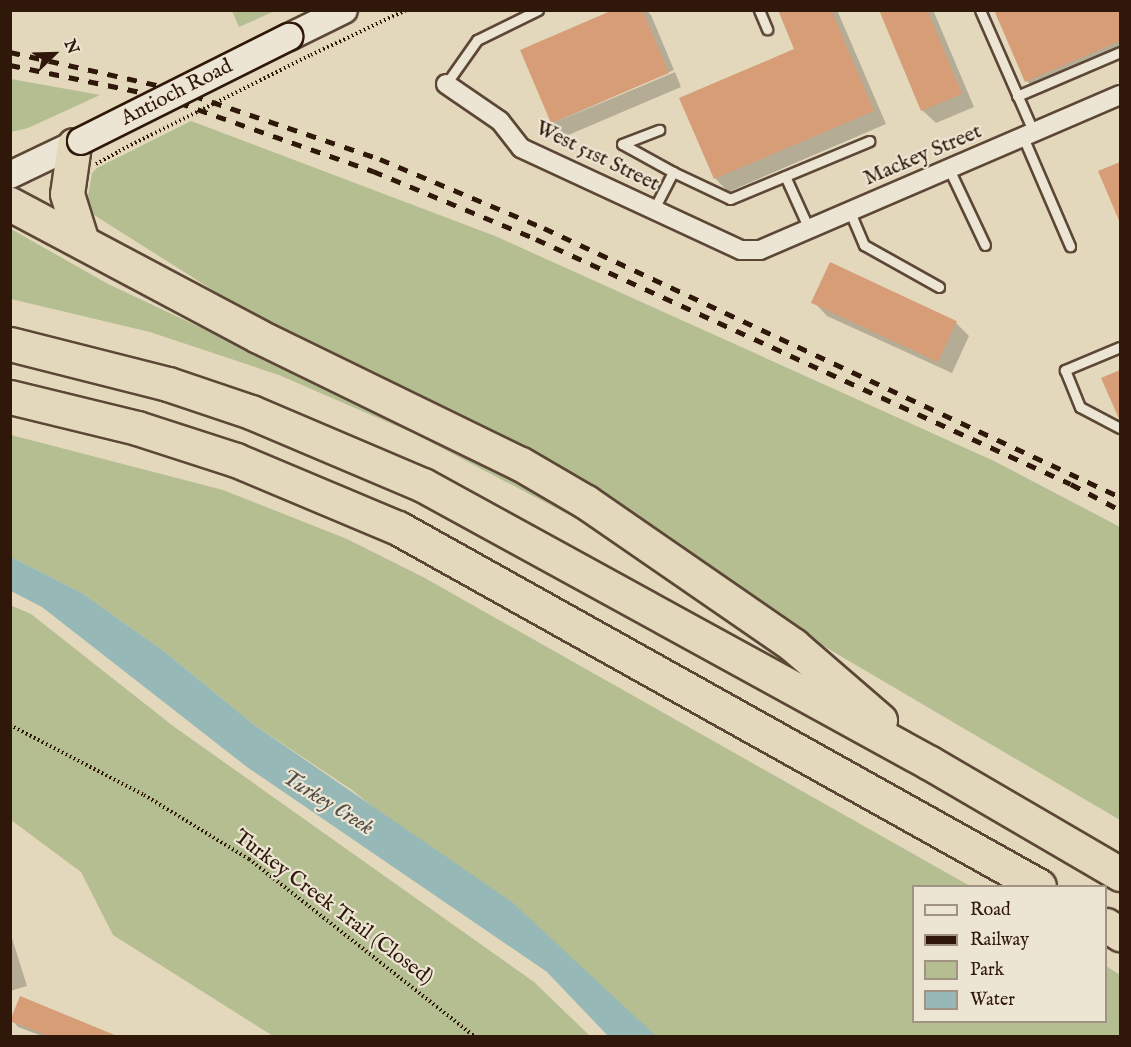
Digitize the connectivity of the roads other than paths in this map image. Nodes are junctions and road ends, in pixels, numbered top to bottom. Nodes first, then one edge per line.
1 (344, 10) edge
2 (538, 10) edge
3 (759, 10) edge
4 (980, 10) edge
5 (767, 29) dead end
6 (1120, 52) edge
7 (446, 84) joint
8 (1120, 95) edge
9 (1017, 96) junction
10 (659, 130) dead end
11 (1028, 135) junction
12 (869, 141) dead end
13 (77, 143) junction
14 (949, 169) junction
15 (673, 172) junction
16 (10, 175) edge
17 (785, 176) junction
18 (10, 204) edge
19 (654, 209) junction
20 (850, 212) junction
21 (809, 230) junction
22 (82, 242) junction
23 (986, 245) dead end
24 (1070, 246) dead end
25 (741, 249) joint
26 (939, 287) dead end
27 (10, 344) edge
28 (1120, 347) edge
29 (10, 397) edge
30 (1120, 428) edge
31 (930, 763) junction
32 (1120, 874) edge
33 (1037, 885) edge

1 - 13 main road, Antioch Road, bridge
2 - 7 lane
3 - 5 lane
4 - 9 lane
6 - 9 lane
7 - 19 street, West 51st Street
8 - 11 street, Mackey Street
9 - 11 lane
10 - 15 lane
11 - 14 street, Mackey Street
11 - 24 lane
12 - 17 lane
13 - 16 main road, Antioch Road
13 - 22 highway
14 - 20 street, Mackey Street
14 - 23 lane
15 - 17 lane
15 - 19 lane
17 - 21 lane
18 - 22 highway
19 - 25 street, West 51st Street
20 - 21 street, Mackey Street
20 - 26 lane
21 - 25 street, Mackey Street
22 - 31 highway
27 - 31 highway
28 - 30 lane
29 - 33 highway
31 - 32 highway

